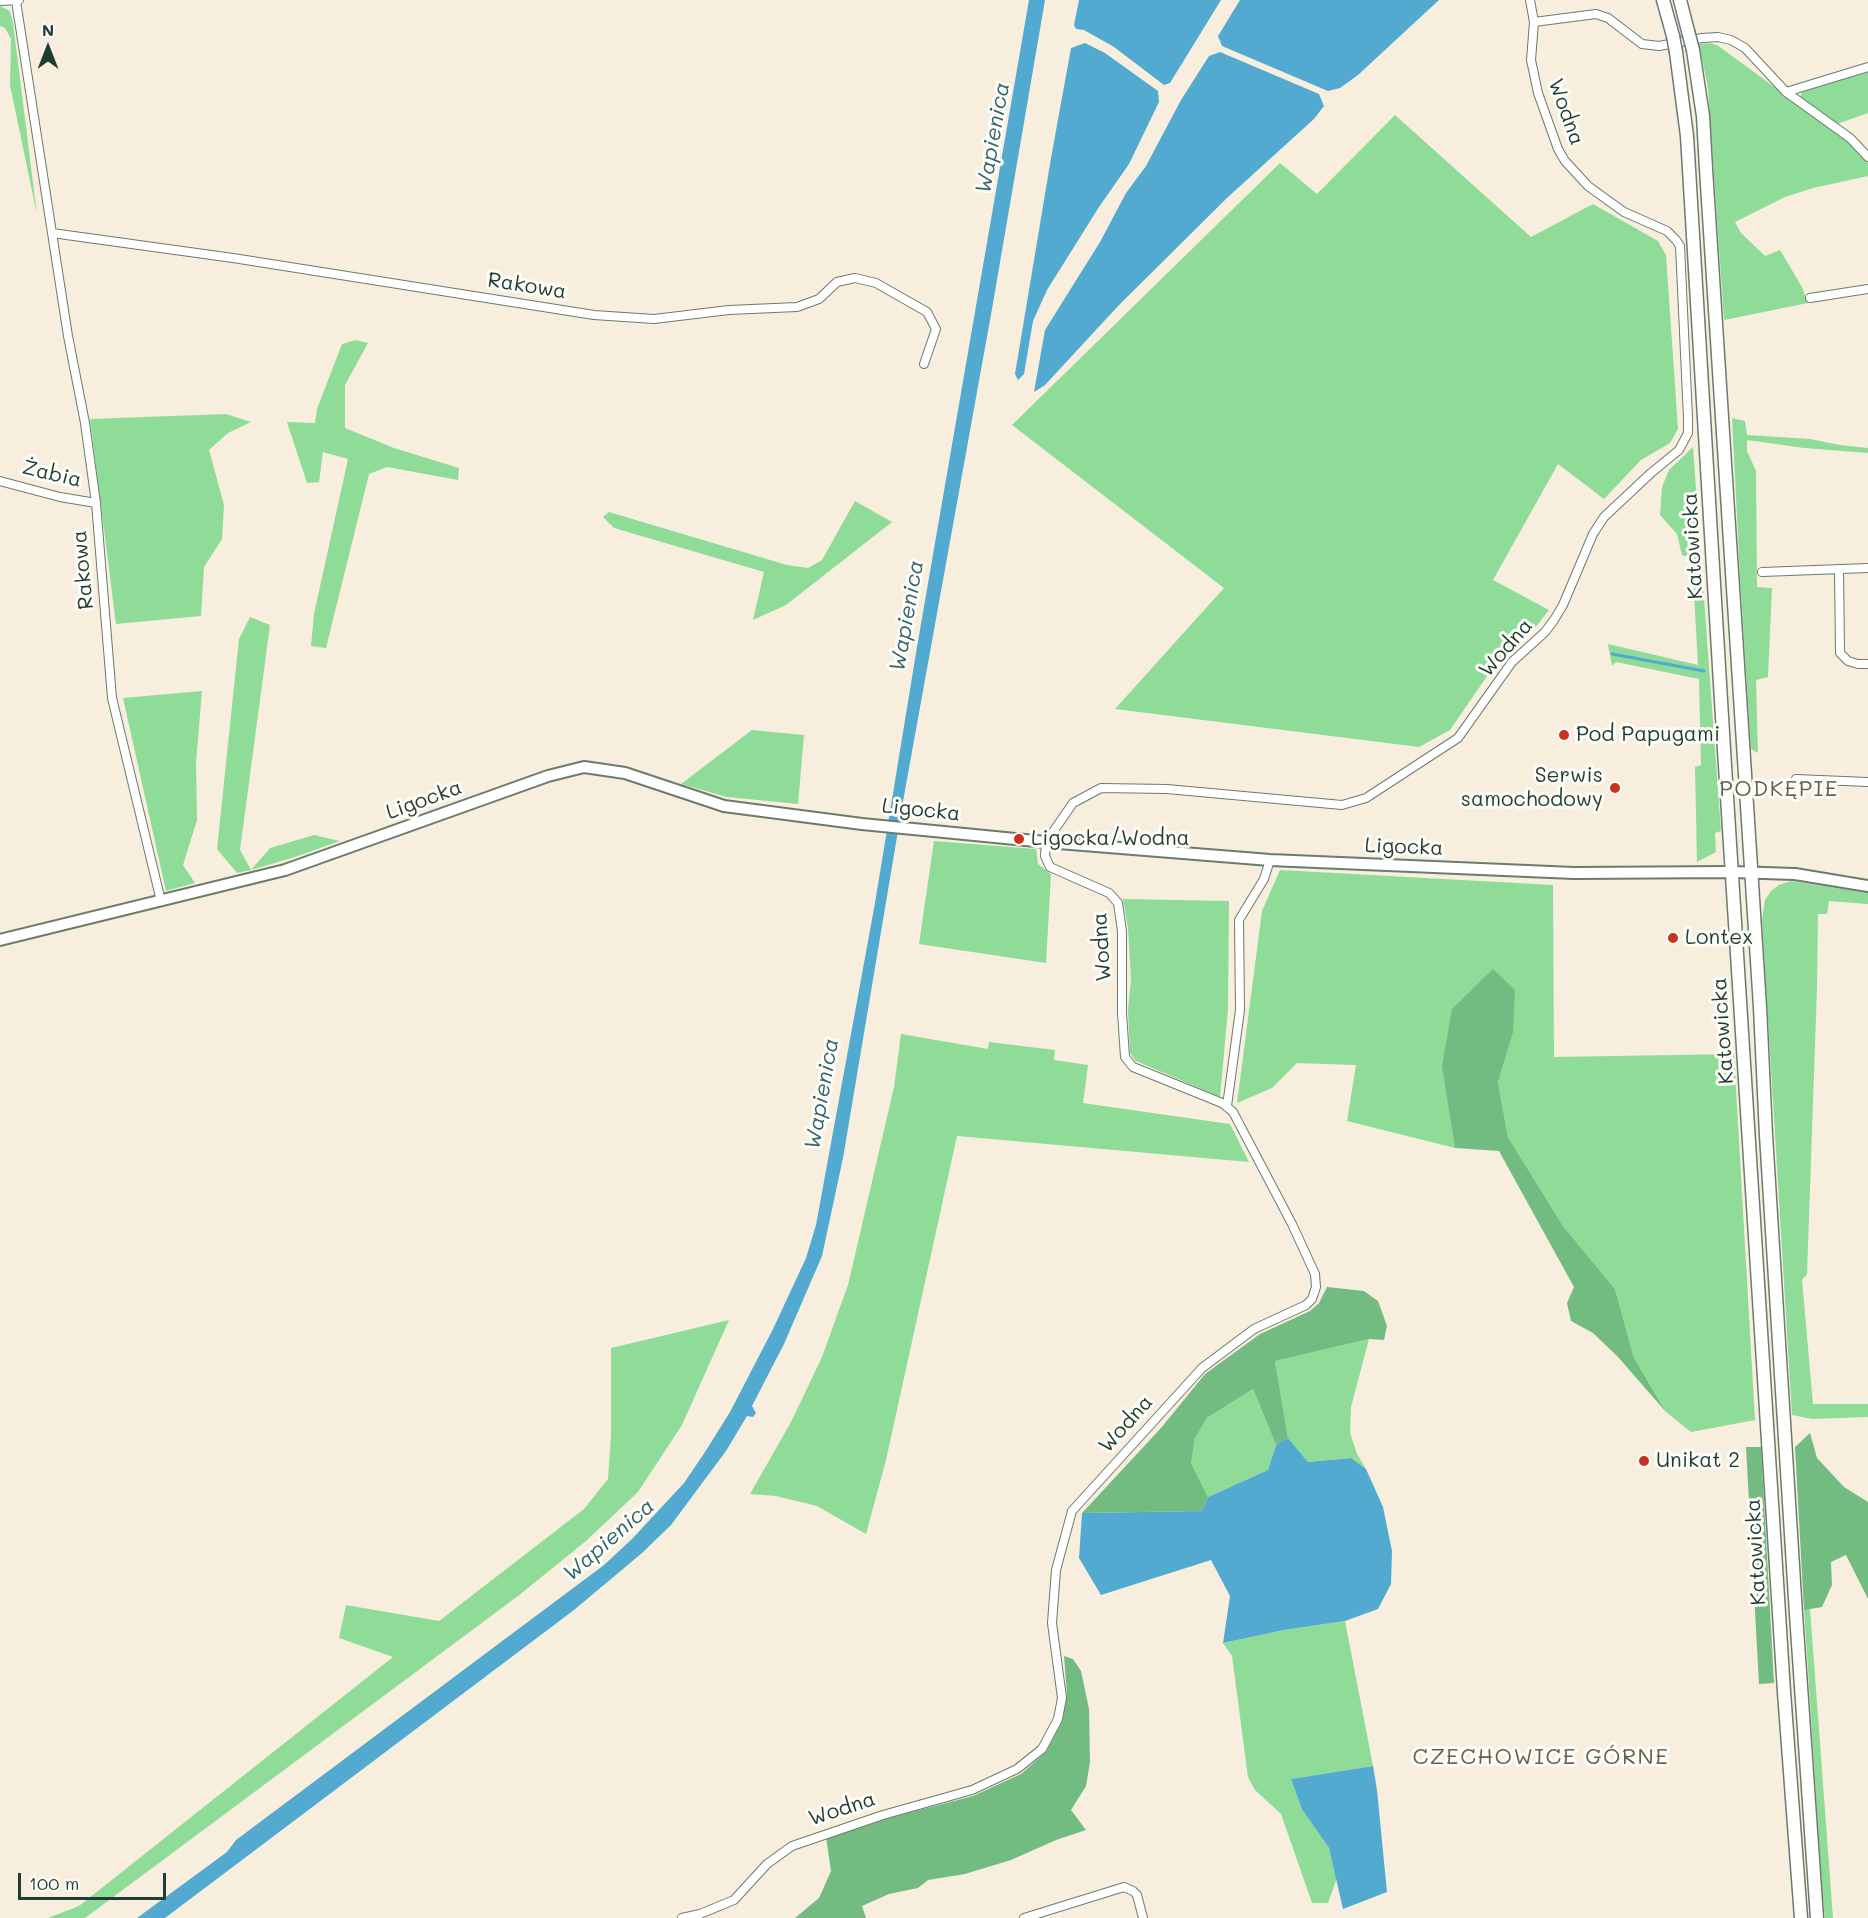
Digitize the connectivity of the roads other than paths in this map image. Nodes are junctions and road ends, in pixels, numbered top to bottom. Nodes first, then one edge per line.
1 (1530, 0) edge
2 (1663, 0) edge
3 (1680, 0) edge
4 (0, 1) edge
5 (18, 1) edge
6 (1534, 22) junction
7 (1868, 67) edge
8 (1786, 92) junction
9 (1868, 157) edge
10 (52, 234) junction
11 (1868, 289) edge
12 (1809, 298) dead end
13 (924, 364) dead end
14 (0, 480) edge
15 (96, 503) junction
16 (1868, 568) edge
17 (1839, 569) junction
18 (1762, 572) dead end
19 (1868, 664) edge
20 (1796, 779) dead end
21 (1868, 782) edge
22 (1046, 842) junction
23 (1270, 860) junction
24 (1732, 872) junction
25 (1750, 872) junction
26 (1868, 886) edge
27 (160, 901) junction
28 (0, 940) edge
29 (1227, 1106) junction
30 (682, 1918) edge
31 (1024, 1918) edge
32 (1143, 1918) edge
33 (1801, 1918) edge
34 (1817, 1918) edge

1 - 6 street, Wodna
2 - 24 main road, Katowicka, bridge
3 - 25 main road, Katowicka, bridge
4 - 5 street
5 - 10 street, Rakowa
6 - 8 street
6 - 22 street, Wodna
7 - 8 street
8 - 9 street
10 - 13 street, Rakowa
10 - 15 street, Rakowa
11 - 12 street
14 - 15 street, Żabia
15 - 27 street, Rakowa
16 - 17 street
17 - 18 street
17 - 19 street
20 - 21 street
22 - 23 street, Ligocka
22 - 27 street, Ligocka
22 - 29 street, Wodna
23 - 24 street, Ligocka
23 - 29 street
24 - 25 street, Ligocka
24 - 33 main road, Katowicka
25 - 26 street, Ligocka
25 - 34 main road, Katowicka
27 - 28 street, Ligocka
29 - 30 street, Wodna
31 - 32 street

